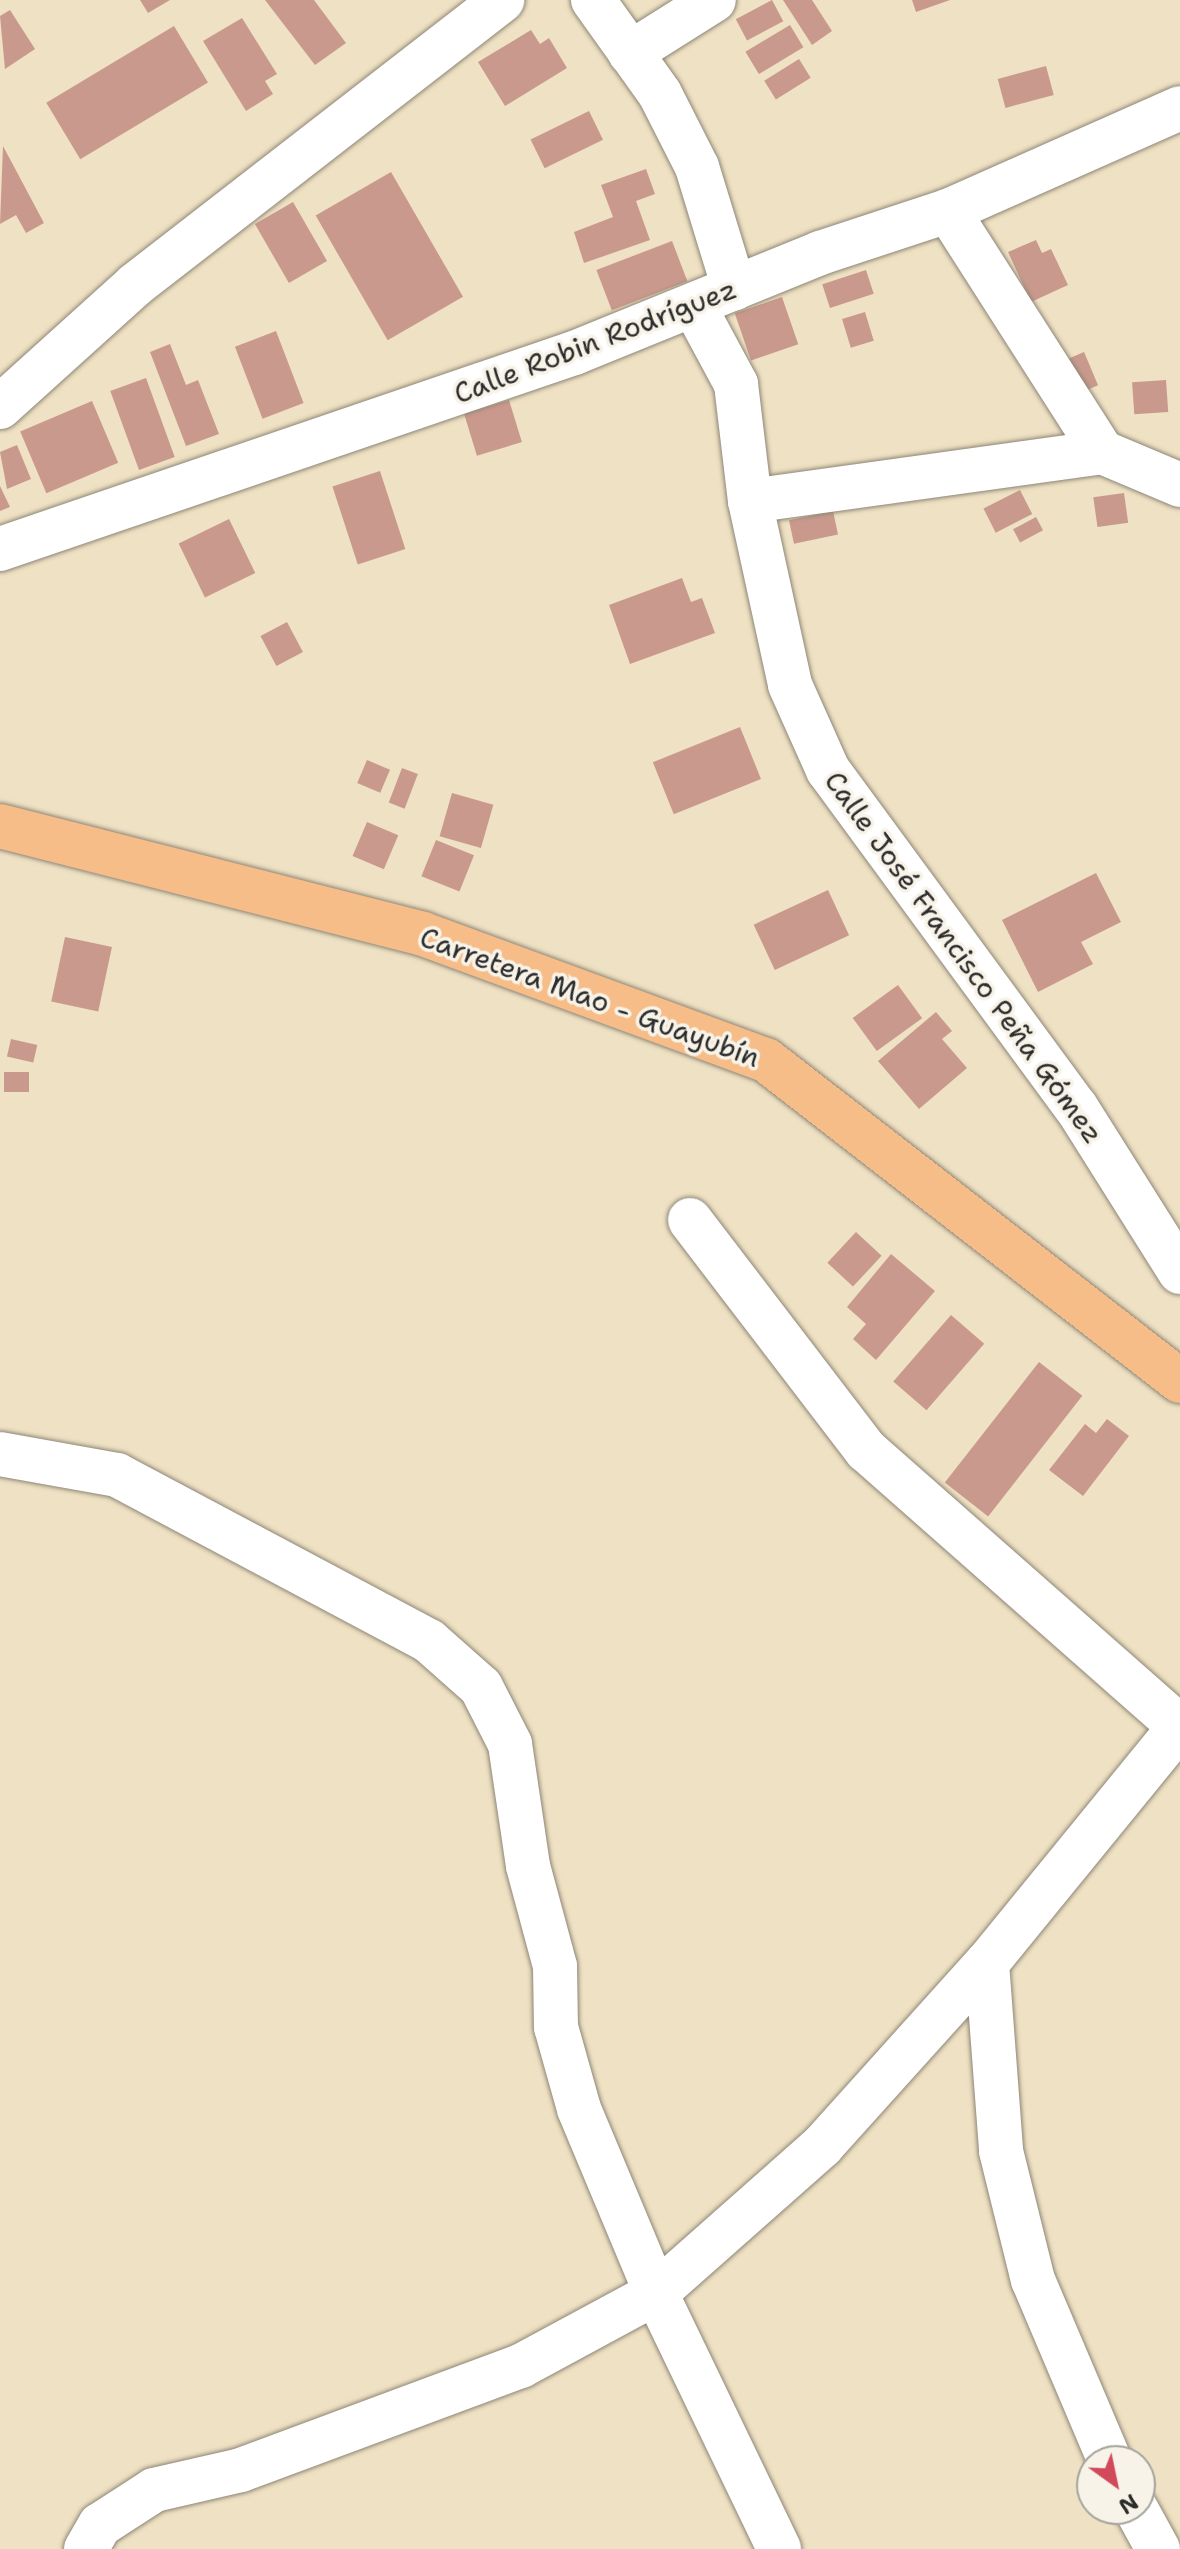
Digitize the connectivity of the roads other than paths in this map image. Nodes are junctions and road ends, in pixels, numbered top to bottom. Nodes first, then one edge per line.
1 (503, 0) edge
2 (593, 0) edge
3 (714, 0) edge
4 (630, 53) junction
5 (1180, 108) edge
6 (948, 211) junction
7 (734, 288) junction
8 (694, 306) junction
9 (0, 407) edge
10 (1102, 452) junction
11 (1180, 485) edge
12 (750, 501) junction
13 (0, 549) edge
14 (0, 826) edge
15 (690, 1220) dead end
16 (1180, 1272) edge
17 (1180, 1381) edge
18 (0, 1454) edge
19 (1180, 1726) edge
20 (987, 1963) junction
21 (656, 2293) junction
22 (1103, 2445) edge
23 (1145, 2525) edge
24 (86, 2549) edge
25 (779, 2549) edge
26 (1158, 2549) edge

1 - 9 street
2 - 4 street
3 - 4 street
4 - 7 street
5 - 6 street, Calle Robin Rodríguez
6 - 7 street, Calle Robin Rodríguez
6 - 10 street
7 - 8 street, Calle Robin Rodríguez
8 - 12 street, Calle José Francisco Peña Gómez
8 - 13 street, Calle Robin Rodríguez
10 - 11 street
10 - 12 street
12 - 16 street, Calle José Francisco Peña Gómez
14 - 17 main road, Carretera Mao - Guayubín
15 - 19 street
18 - 21 street
19 - 20 street
20 - 21 street
20 - 22 street
21 - 24 street
21 - 25 street
23 - 26 street

